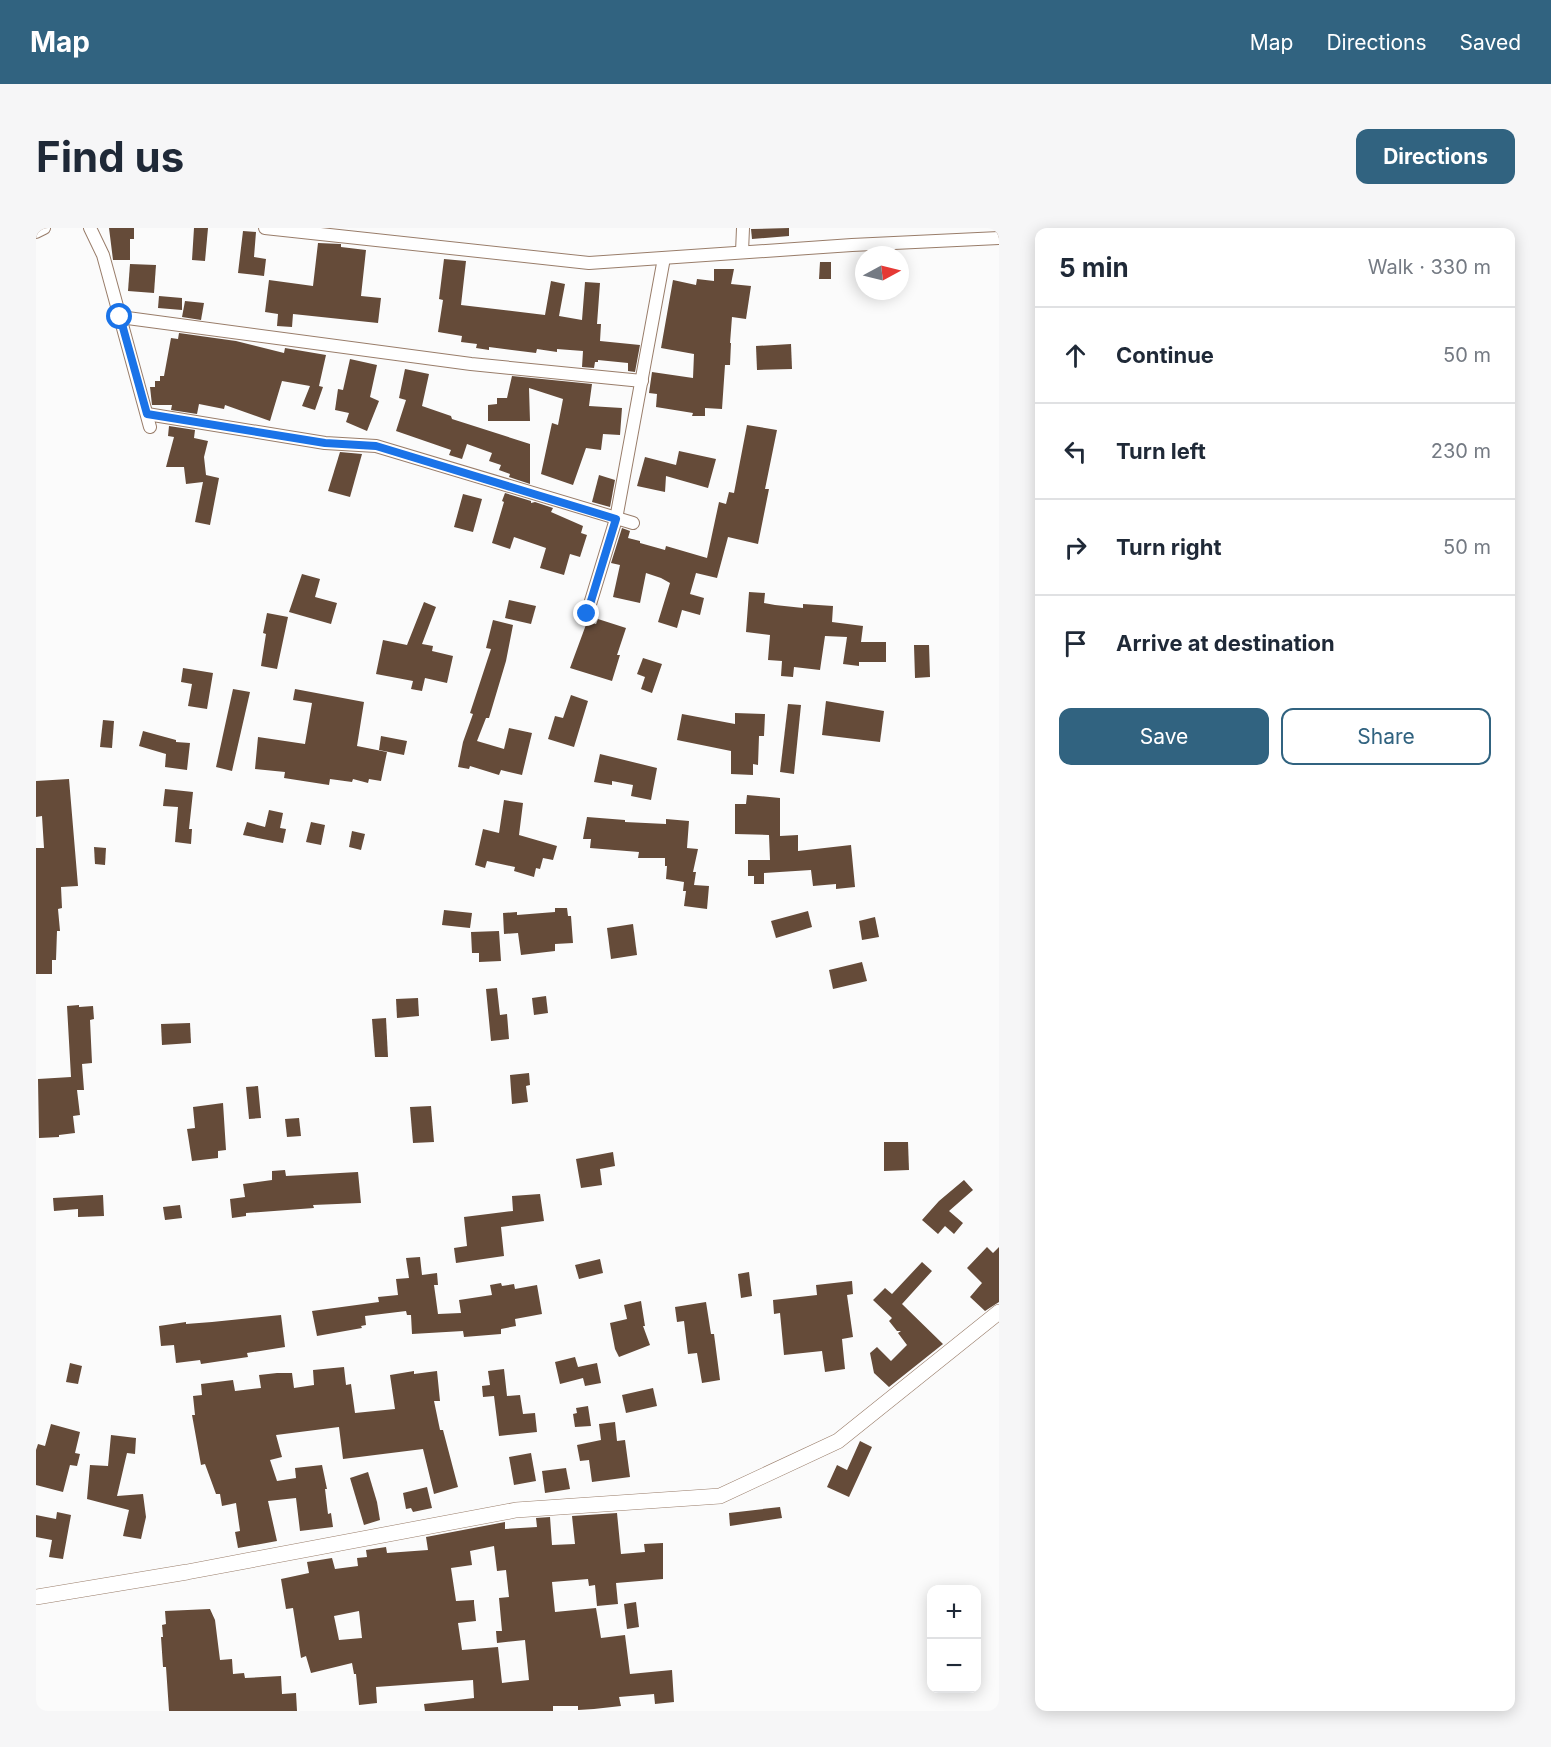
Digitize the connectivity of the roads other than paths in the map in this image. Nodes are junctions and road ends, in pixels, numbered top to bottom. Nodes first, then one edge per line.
1 (44, 228) edge
2 (90, 228) edge
3 (265, 228) edge
4 (743, 228) edge
5 (36, 232) edge
6 (999, 238) edge
7 (742, 252) junction
8 (664, 258) junction
9 (120, 317) junction
10 (642, 381) junction
11 (147, 414) junction
12 (150, 427) dead end
13 (616, 519) junction
14 (633, 523) dead end
15 (587, 614) dead end
16 (999, 1312) edge
17 (36, 1597) edge

1 - 5 street
2 - 9 street
3 - 8 street
4 - 7 street
6 - 7 street
7 - 8 street
8 - 10 street
9 - 10 street
9 - 11 street
10 - 13 street
11 - 12 street
11 - 13 street
13 - 14 street
13 - 15 street
16 - 17 street

